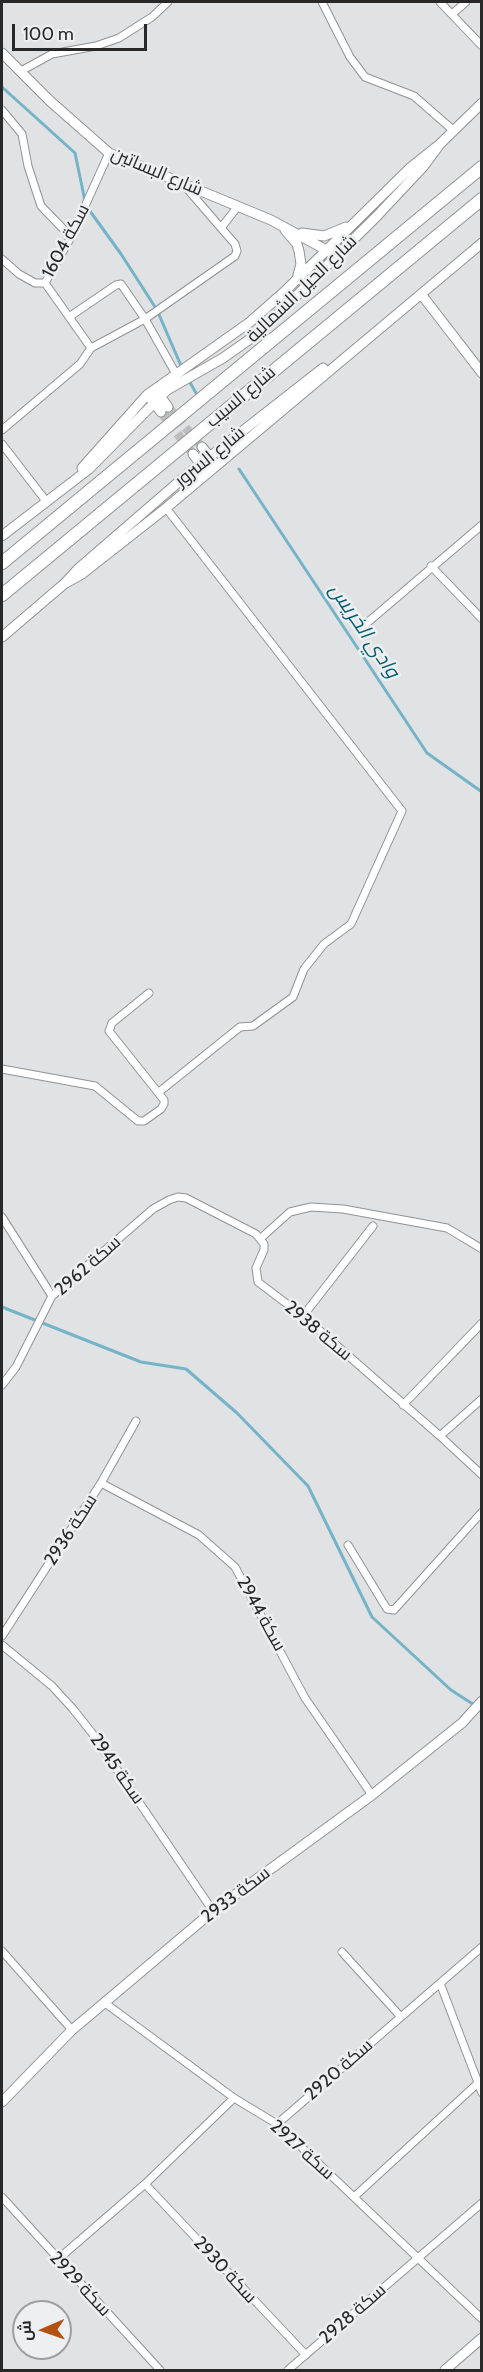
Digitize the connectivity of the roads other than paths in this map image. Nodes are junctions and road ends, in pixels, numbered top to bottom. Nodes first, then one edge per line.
1 (168, 2) edge
2 (322, 2) edge
3 (440, 2) edge
4 (466, 2) edge
5 (452, 14) junction
6 (482, 46) edge
7 (2, 53) edge
8 (21, 71) junction
9 (482, 103) edge
10 (2, 110) edge
11 (454, 131) junction
12 (440, 144) junction
13 (109, 153) junction
14 (482, 167) edge
15 (183, 183) junction
16 (381, 197) junction
17 (482, 199) edge
18 (238, 206) junction
19 (482, 206) edge
20 (377, 216) junction
21 (358, 219) junction
22 (277, 223) junction
23 (221, 228) junction
24 (294, 232) junction
25 (71, 237) junction
26 (482, 243) edge
27 (427, 244) junction
28 (327, 250) junction
29 (337, 256) junction
30 (2, 260) edge
31 (297, 279) junction
32 (45, 284) junction
33 (421, 294) junction
34 (69, 317) junction
35 (145, 319) junction
36 (91, 348) junction
37 (482, 373) edge
38 (176, 374) junction
39 (154, 396) junction
40 (164, 409) tunnel mouth
41 (2, 430) edge
42 (2, 444) edge
43 (202, 447) tunnel mouth
44 (194, 454) tunnel mouth
45 (213, 461) junction
46 (201, 464) junction
47 (207, 473) junction
48 (46, 501) junction
49 (166, 508) junction
50 (482, 525) edge
51 (2, 537) edge
52 (2, 563) edge
53 (431, 566) junction
54 (64, 584) junction
55 (2, 595) edge
56 (482, 619) edge
57 (361, 627) dead end
58 (2, 637) edge
59 (149, 993) dead end
60 (2, 1069) edge
61 (159, 1092) junction
62 (2, 1217) edge
63 (372, 1226) dead end
64 (261, 1238) junction
65 (482, 1250) edge
66 (52, 1296) junction
67 (303, 1316) junction
68 (482, 1323) edge
69 (2, 1385) edge
70 (482, 1400) edge
71 (403, 1405) junction
72 (136, 1422) dead end
73 (440, 1436) junction
74 (482, 1475) edge
75 (101, 1483) junction
76 (482, 1512) edge
77 (348, 1545) dead end
78 (2, 1636) edge
79 (2, 1645) edge
80 (482, 1701) edge
81 (372, 1795) junction
82 (213, 1911) junction
83 (482, 1947) edge
84 (2, 1952) edge
85 (342, 1952) dead end
86 (440, 1983) junction
87 (105, 2003) junction
88 (401, 2017) junction
89 (72, 2030) junction
90 (478, 2083) junction
91 (482, 2093) edge
92 (234, 2098) junction
93 (2, 2102) edge
94 (277, 2124) junction
95 (145, 2184) junction
96 (2, 2197) edge
97 (354, 2197) junction
98 (482, 2203) edge
99 (417, 2258) junction
100 (57, 2260) junction
101 (482, 2319) edge
102 (482, 2337) edge
103 (306, 2355) junction
104 (160, 2370) edge
105 (288, 2370) edge
106 (445, 2370) edge

1 - 8 street
2 - 11 street
3 - 5 street
4 - 5 street
5 - 6 street
7 - 8 street, شارع البساتين
8 - 13 street, شارع البساتين
9 - 11 street, شارع الحيل الشمالية
10 - 25 street
11 - 12 street, شارع الحيل الشمالية
12 - 16 street, شارع الحيل الشمالية
12 - 20 street, شارع الحيل الشمالية
13 - 15 street, شارع البساتين
13 - 25 street, سكة 1604
14 - 52 highway, شارع السيب
15 - 18 street, شارع البساتين
15 - 23 street
16 - 20 street
16 - 21 street, شارع الحيل الشمالية
17 - 27 highway, شارع السيب
18 - 22 street, شارع البساتين
18 - 23 street
19 - 27 highway
20 - 29 street, شارع الحيل الشمالية
21 - 24 street
21 - 28 street, شارع الحيل الشمالية
22 - 24 street, شارع البساتين
22 - 31 street
23 - 35 street
24 - 28 street, شارع البساتين
25 - 32 street, سكة 1604
26 - 33 street, شارع السرور
27 - 55 highway, شارع السيب
28 - 29 street, شارع البساتين
28 - 31 street, شارع الحيل الشمالية
29 - 39 street, شارع الحيل الشمالية
30 - 32 street, سكة 1604
31 - 38 street, شارع الحيل الشمالية
32 - 34 street
33 - 37 street
33 - 45 street, شارع السرور
34 - 35 street
34 - 36 street
35 - 36 street
35 - 38 street
36 - 41 street
38 - 39 street, شارع الحيل الشمالية
39 - 40 street
39 - 48 street, شارع الحيل الشمالية
42 - 48 street
43 - 45 street
44 - 46 street
45 - 46 street, شارع السرور
45 - 47 street, شارع السرور
46 - 47 street
46 - 54 street, شارع السرور
47 - 49 street, شارع السرور
48 - 51 street, شارع الحيل الشمالية
49 - 54 street, شارع السرور
49 - 61 street
50 - 53 street
53 - 56 street
53 - 57 street
54 - 58 street, شارع السرور
59 - 61 street
60 - 61 street
62 - 66 street
63 - 67 street
64 - 65 street
64 - 66 street, سكة 2962
64 - 67 street, سكة 2938
66 - 69 street, سكة 2962
67 - 71 street, سكة 2938
68 - 71 street
70 - 73 street
71 - 73 street, سكة 2938
72 - 75 street, سكة 2936
73 - 74 street, سكة 2938
75 - 78 street, سكة 2936
75 - 81 street, سكة 2944
76 - 77 street
79 - 82 street, سكة 2945
80 - 81 street, سكة 2933
81 - 82 street, سكة 2933
82 - 87 street, سكة 2933
83 - 86 street, سكة 2920
84 - 89 street
85 - 88 street
86 - 88 street, سكة 2920
86 - 90 street
87 - 89 street, سكة 2933
87 - 92 street, سكة 2927
88 - 94 street, سكة 2920
89 - 93 street, سكة 2933
90 - 91 street
90 - 97 street
92 - 94 street, سكة 2927
92 - 95 street
94 - 97 street, سكة 2927
95 - 100 street
95 - 103 street, سكة 2930
96 - 100 street, سكة 2929
97 - 99 street, سكة 2927
98 - 99 street, سكة 2928
99 - 101 street, سكة 2927
99 - 103 street, سكة 2928
100 - 104 street, سكة 2929
102 - 106 street
103 - 105 street, سكة 2928

